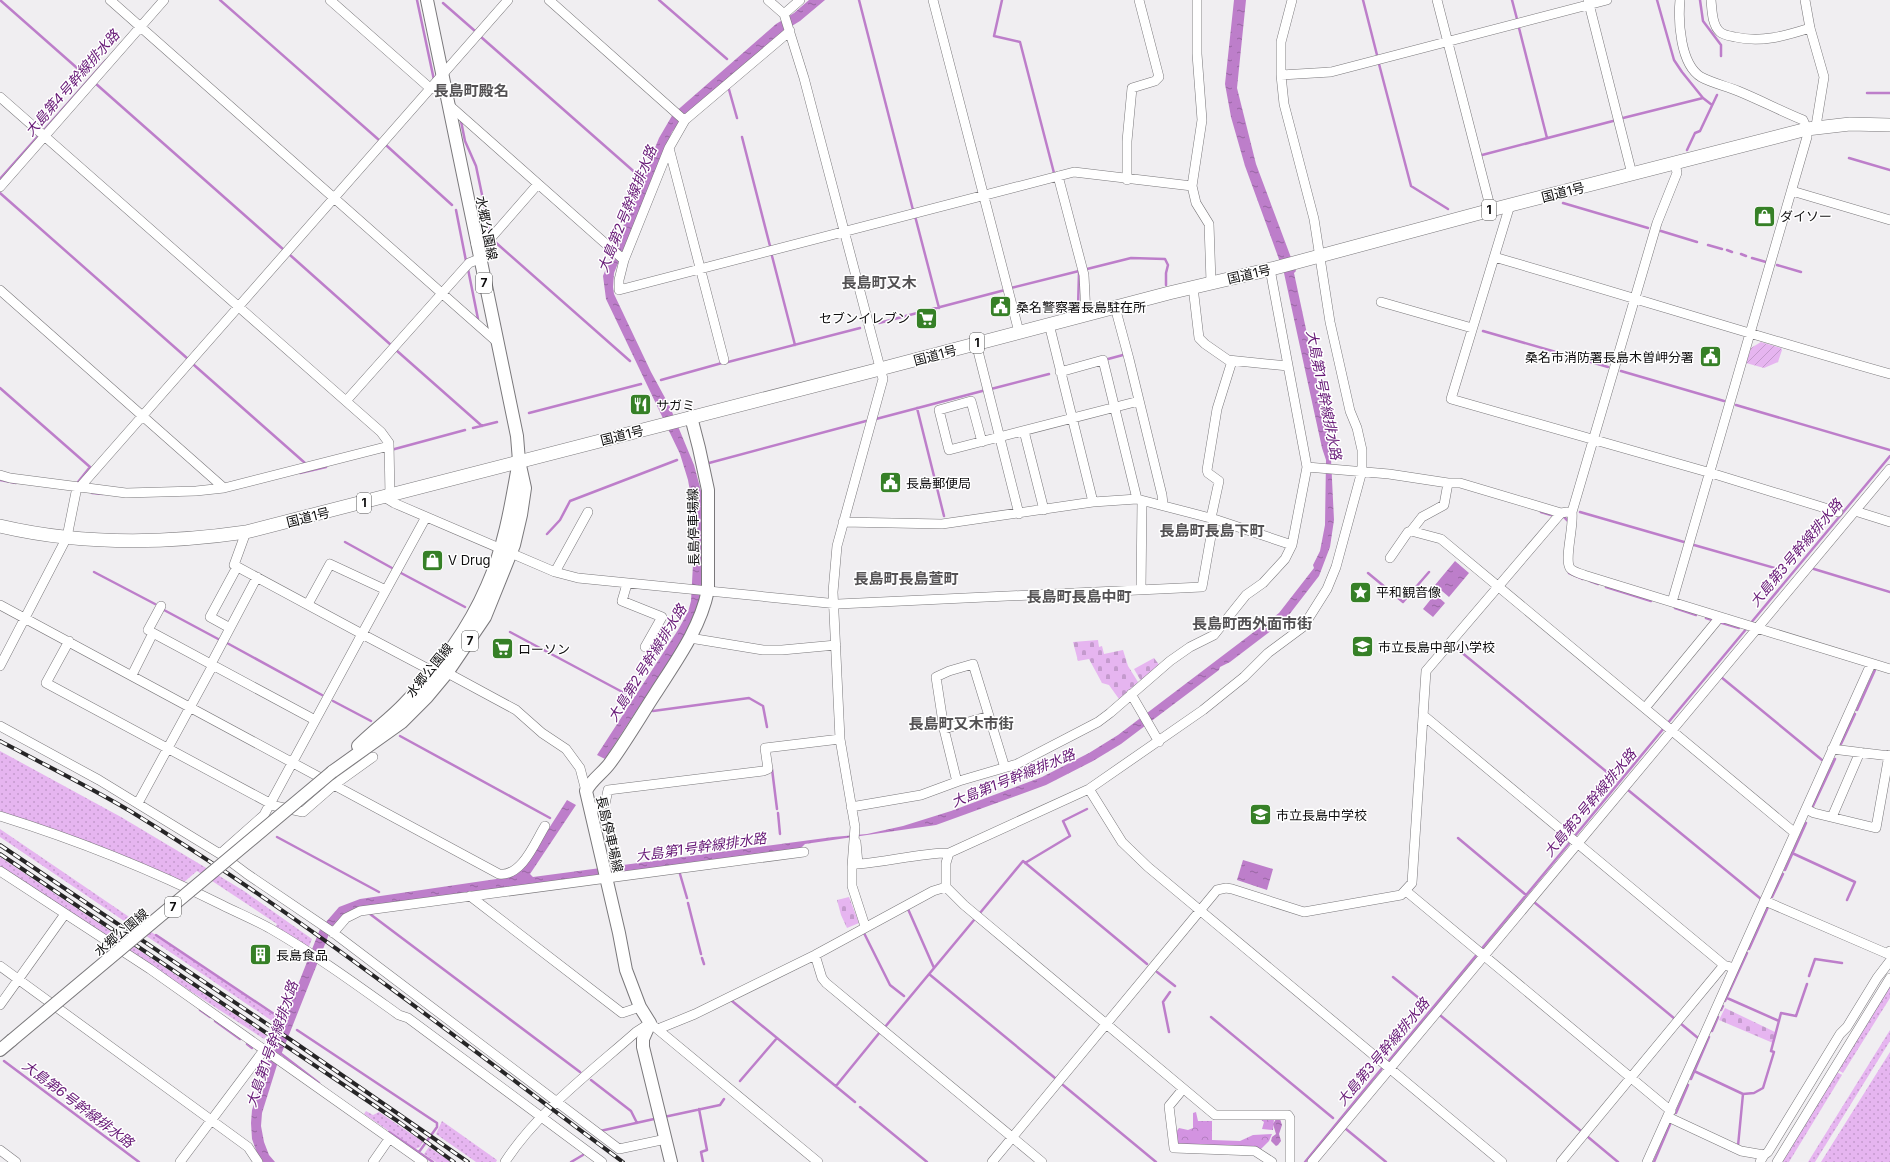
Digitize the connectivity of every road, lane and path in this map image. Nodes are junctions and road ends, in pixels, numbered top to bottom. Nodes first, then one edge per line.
1 (110, 0) edge
2 (164, 0) edge
3 (330, 0) edge
4 (427, 0) edge
5 (508, 0) edge
6 (549, 0) edge
7 (768, 0) edge
8 (800, 0) edge
9 (933, 0) edge
10 (1139, 0) edge
11 (1197, 0) edge
12 (1292, 0) edge
13 (1437, 0) edge
14 (1607, 0) edge
15 (1680, 0) edge
16 (1711, 0) edge
17 (1805, 0) edge
18 (1588, 2) edge
19 (784, 15) junction
20 (138, 25) junction
21 (1810, 28) junction
22 (790, 31) junction
23 (1448, 40) junction
24 (442, 75) junction
25 (1281, 75) junction
26 (430, 89) junction
27 (0, 97) edge
28 (450, 105) junction
29 (684, 120) dead end
30 (1890, 125) edge
31 (1811, 128) junction
32 (42, 134) junction
33 (669, 148) junction
34 (1675, 163) junction
35 (1632, 174) junction
36 (1058, 176) junction
37 (1127, 180) junction
38 (538, 184) junction
39 (0, 186) edge
40 (1192, 186) junction
41 (1792, 191) junction
42 (985, 195) junction
43 (335, 198) junction
44 (1510, 205) junction
45 (1491, 210) junction
46 (1890, 220) edge
47 (844, 232) junction
48 (476, 244) junction
49 (1321, 255) junction
50 (1494, 257) junction
51 (479, 259) junction
52 (624, 259) junction
53 (1273, 268) junction
54 (700, 269) junction
55 (1211, 282) junction
56 (1193, 287) junction
57 (0, 290) edge
58 (442, 293) junction
59 (1634, 298) junction
60 (1381, 302) dead end
61 (239, 306) junction
62 (1115, 307) junction
63 (1086, 315) junction
64 (1049, 324) junction
65 (1472, 328) junction
66 (1019, 332) junction
67 (1750, 334) junction
68 (497, 342) junction
69 (976, 344) junction
70 (724, 360) dead end
71 (1232, 361) junction
72 (1288, 366) junction
73 (880, 369) junction
74 (1060, 372) junction
75 (1890, 374) edge
76 (346, 401) junction
77 (1139, 401) junction
78 (1115, 407) junction
79 (142, 416) junction
80 (686, 418) junction
81 (1072, 418) junction
82 (1024, 431) junction
83 (1000, 437) junction
84 (1594, 441) junction
85 (982, 442) junction
86 (390, 449) junction
87 (519, 461) junction
88 (1311, 467) junction
89 (1890, 469) edge
90 (1362, 471) junction
91 (1711, 473) junction
92 (0, 475) edge
93 (1448, 483) junction
94 (79, 487) junction
95 (224, 488) junction
96 (387, 497) junction
97 (1140, 500) junction
98 (1093, 502) junction
99 (1162, 504) junction
100 (1044, 510) junction
101 (1855, 511) junction
102 (588, 512) dead end
103 (1572, 512) junction
104 (1838, 512) dead end
105 (1561, 513) junction
106 (1019, 514) junction
107 (426, 517) junction
108 (1212, 518) junction
109 (843, 522) junction
110 (1890, 522) edge
111 (0, 526) edge
112 (1411, 531) junction
113 (246, 532) junction
114 (67, 537) junction
115 (1292, 545) junction
116 (500, 548) junction
117 (511, 554) junction
118 (1390, 558) dead end
119 (237, 567) junction
120 (555, 572) junction
121 (257, 577) junction
122 (627, 584) junction
123 (1498, 587) junction
124 (1142, 589) junction
125 (386, 590) junction
126 (706, 590) junction
127 (833, 602) junction
128 (1672, 602) junction
129 (308, 604) junction
130 (161, 606) dead end
131 (1, 608) edge
132 (1720, 617) junction
133 (25, 618) junction
134 (230, 628) junction
135 (1755, 628) junction
136 (153, 633) junction
137 (362, 634) junction
138 (690, 638) junction
139 (69, 641) junction
140 (836, 645) junction
141 (645, 647) dead end
142 (1871, 664) junction
143 (212, 665) junction
144 (0, 666) edge
145 (1890, 669) edge
146 (439, 671) junction
147 (132, 675) junction
148 (1131, 694) junction
149 (190, 707) junction
150 (1645, 708) junction
151 (1422, 715) junction
152 (989, 716) junction
153 (315, 720) junction
154 (0, 726) edge
155 (1668, 727) junction
156 (944, 729) junction
157 (840, 739) junction
158 (1159, 742) junction
159 (167, 749) junction
160 (1832, 750) junction
161 (1860, 752) junction
162 (1889, 755) edge
163 (373, 757) dead end
164 (292, 762) junction
165 (1005, 768) junction
166 (957, 782) junction
167 (334, 785) junction
168 (1089, 789) junction
169 (586, 791) junction
170 (138, 803) junction
171 (270, 804) junction
172 (851, 807) junction
173 (590, 809) junction
174 (1806, 809) junction
175 (0, 816) edge
176 (1832, 817) junction
177 (545, 826) dead end
178 (1795, 833) junction
179 (855, 837) junction
180 (1574, 840) junction
181 (804, 852) dead end
182 (949, 853) junction
183 (220, 854) junction
184 (0, 871) edge
185 (500, 876) junction
186 (606, 878) junction
187 (946, 887) junction
188 (501, 891) junction
189 (1406, 891) junction
190 (470, 896) junction
191 (1765, 901) junction
192 (1201, 911) junction
193 (65, 914) junction
194 (865, 926) junction
195 (332, 932) junction
196 (1480, 953) junction
197 (815, 955) junction
198 (1889, 955) edge
199 (1724, 965) junction
200 (0, 966) edge
201 (1734, 968) junction
202 (1890, 978) edge
203 (18, 979) junction
204 (0, 1005) edge
205 (640, 1007) junction
206 (1105, 1025) junction
207 (654, 1026) junction
208 (0, 1050) edge
209 (266, 1052) junction
210 (1387, 1066) junction
211 (1631, 1078) junction
212 (1183, 1089) junction
213 (557, 1103) junction
214 (1670, 1114) junction
215 (542, 1118) junction
216 (212, 1120) junction
217 (666, 1138) junction
218 (1013, 1138) junction
219 (389, 1139) junction
220 (0, 1150) edge
221 (1762, 1158) edge
222 (16, 1162) edge
223 (180, 1162) edge
224 (258, 1162) edge
225 (372, 1162) edge
226 (423, 1162) edge
227 (505, 1162) edge
228 (602, 1162) edge
229 (671, 1162) edge
230 (818, 1162) edge
231 (992, 1162) edge
232 (1042, 1162) edge
233 (1272, 1162) edge
234 (1290, 1162) edge
235 (1312, 1162) edge
236 (1502, 1162) edge
237 (1561, 1162) edge
238 (1647, 1162) edge
239 (1778, 1162) edge

1 - 20 street
2 - 20 street
3 - 26 street
4 - 24 main road, 水郷公園線 / 7
5 - 24 street
6 - 29 street
7 - 19 street
8 - 19 street
9 - 42 street
10 - 37 street
11 - 40 street
12 - 25 street
13 - 23 street
14 - 18 street
15 - 31 street
16 - 21 street
17 - 21 street
18 - 23 street
18 - 35 street
19 - 22 street
20 - 32 street
20 - 43 street
21 - 31 street
22 - 33 street
22 - 47 street
23 - 25 street
23 - 45 street
24 - 26 street
24 - 28 main road, 水郷公園線 / 7
25 - 49 street
26 - 43 street
27 - 32 street
28 - 38 street
28 - 48 main road, 水郷公園線 / 7
30 - 31 highway, 国道1号 / 1
31 - 34 highway, 国道1号 / 1
31 - 41 street
32 - 39 street
32 - 61 street
33 - 52 street
33 - 54 street
34 - 35 highway, 国道1号 / 1
34 - 59 street
35 - 44 highway, 国道1号 / 1
36 - 37 street
36 - 42 street
36 - 63 street
37 - 40 street
38 - 48 street
38 - 52 street
40 - 55 street
41 - 46 street
41 - 67 street
42 - 47 street
42 - 66 street
43 - 58 street
43 - 61 street
44 - 45 highway, 国道1号 / 1
44 - 50 street
45 - 49 highway, 国道1号 / 1
47 - 54 street
47 - 73 street
48 - 51 main road, 水郷公園線 / 7
49 - 53 highway, 国道1号 / 1
49 - 90 street
50 - 59 street
50 - 65 street
51 - 58 street
51 - 68 main road, 水郷公園線 / 7
52 - 54 street
53 - 55 highway, 国道1号 / 1
53 - 72 street
54 - 70 street
55 - 56 highway, 国道1号 / 1
56 - 62 highway, 国道1号 / 1
56 - 71 street
57 - 79 street
58 - 68 street
58 - 76 street
59 - 67 street
59 - 84 street
60 - 65 street
61 - 76 street
61 - 79 street
62 - 63 highway, 国道1号 / 1
62 - 77 street
63 - 64 highway, 国道1号 / 1
64 - 66 highway, 国道1号 / 1
64 - 74 street
65 - 84 street
66 - 69 highway, 国道1号 / 1
67 - 75 street
67 - 91 street
68 - 87 main road, 水郷公園線 / 7
69 - 73 highway, 国道1号 / 1
69 - 83 street
71 - 72 street
71 - 108 street
72 - 88 street
73 - 80 highway, 国道1号 / 1
73 - 109 street
74 - 78 street
74 - 81 street
76 - 86 street
77 - 78 street
77 - 99 street
78 - 81 street
78 - 97 street
79 - 94 street
79 - 95 street
80 - 87 highway, 国道1号 / 1
80 - 126 main road, 長島停車場線
81 - 82 street
81 - 98 street
82 - 83 street
82 - 100 street
83 - 85 street
83 - 106 street
84 - 91 street
84 - 103 street
85 - 85 street
86 - 95 street
86 - 96 street
87 - 96 highway, 国道1号 / 1
87 - 116 main road, 水郷公園線 / 7
87 - 117 main road, 水郷公園線 / 7
88 - 90 street
88 - 115 street
89 - 101 street
90 - 93 street
90 - 158 street
91 - 104 street
91 - 128 street
92 - 94 street
93 - 105 street
93 - 112 street
94 - 95 street
94 - 114 street
96 - 107 street
96 - 113 highway, 国道1号 / 1
97 - 98 street
97 - 99 street
97 - 124 street
98 - 100 street
99 - 108 street
100 - 106 street
101 - 110 street
101 - 135 street
102 - 120 street
103 - 105 street
103 - 128 street
105 - 123 street
106 - 109 street
107 - 116 street
107 - 125 street
108 - 115 street
108 - 124 street
109 - 127 street
111 - 114 highway, 国道1号 / 1
112 - 118 street
112 - 123 street
113 - 114 highway, 国道1号 / 1
113 - 119 street
114 - 133 street
115 - 148 street
116 - 117 street
116 - 146 main road, 水郷公園線 / 7
117 - 120 street
117 - 146 main road, 水郷公園線 / 7
119 - 121 street
119 - 134 street
120 - 122 street
121 - 129 street
121 - 134 street
122 - 126 street
122 - 141 street
123 - 150 street
123 - 151 street
124 - 127 street
125 - 129 street
125 - 137 street
126 - 127 street
126 - 138 main road, 長島停車場線
127 - 140 street
128 - 132 street
129 - 137 street
130 - 136 street
131 - 133 street
132 - 135 street
132 - 150 street
133 - 139 street
133 - 144 street
134 - 143 street
135 - 142 street
135 - 155 street
136 - 143 street
136 - 147 street
137 - 146 street
137 - 153 street
138 - 140 street
138 - 169 main road, 長島停車場線
139 - 147 street
139 - 159 street
140 - 157 street
142 - 145 street
142 - 160 street
143 - 149 street
143 - 153 street
146 - 169 street
146 - 208 main road, 水郷公園線 / 7, bridge
147 - 149 street
148 - 158 street
148 - 165 street
149 - 159 street
149 - 164 street
150 - 155 street
151 - 180 street
151 - 189 street
152 - 156 street
152 - 156 street
152 - 165 street
153 - 164 street
154 - 170 street
155 - 178 street
155 - 180 street
156 - 166 street
157 - 172 street
157 - 173 street
158 - 168 street
159 - 170 street
159 - 171 street
160 - 161 street
160 - 174 street
161 - 162 street
161 - 176 street
162 - 176 street
163 - 167 street
164 - 167 street
164 - 171 street
165 - 166 street
166 - 172 street
167 - 171 street
167 - 185 street
168 - 182 street
168 - 192 street
169 - 173 main road, 長島停車場線
170 - 183 street
171 - 183 street
172 - 179 street
173 - 186 main road, 長島停車場線
174 - 176 street
174 - 178 street
175 - 215 street
177 - 185 street
178 - 191 street
179 - 182 street
179 - 194 street
180 - 196 street
180 - 199 street
181 - 186 street
182 - 187 street
183 - 195 street
184 - 193 street
185 - 188 street
186 - 188 street
186 - 205 main road, 長島停車場線
187 - 194 street
187 - 206 street
188 - 190 street
189 - 192 street
189 - 196 street
190 - 195 street
190 - 205 street
191 - 198 street
191 - 201 street
192 - 206 street
192 - 210 street
193 - 203 street
193 - 209 street
194 - 197 street
195 - 213 street
196 - 210 street
196 - 211 street
197 - 207 street
197 - 218 street
198 - 221 street
199 - 201 street
199 - 211 street
200 - 203 street
201 - 214 street
202 - 239 street
203 - 204 street
203 - 216 street
205 - 207 main road, 長島停車場線
206 - 212 street
206 - 218 street
207 - 213 street
207 - 217 main road
207 - 230 street
209 - 216 street
209 - 219 street
210 - 235 street
210 - 236 street
211 - 214 street
211 - 237 street
212 - 233 street
212 - 234 street
213 - 215 street
213 - 217 street
214 - 221 street
214 - 238 street
215 - 227 street
215 - 228 street
216 - 223 street
216 - 224 street
217 - 229 main road
218 - 231 street
218 - 232 street
219 - 225 street
219 - 226 street
220 - 222 street

